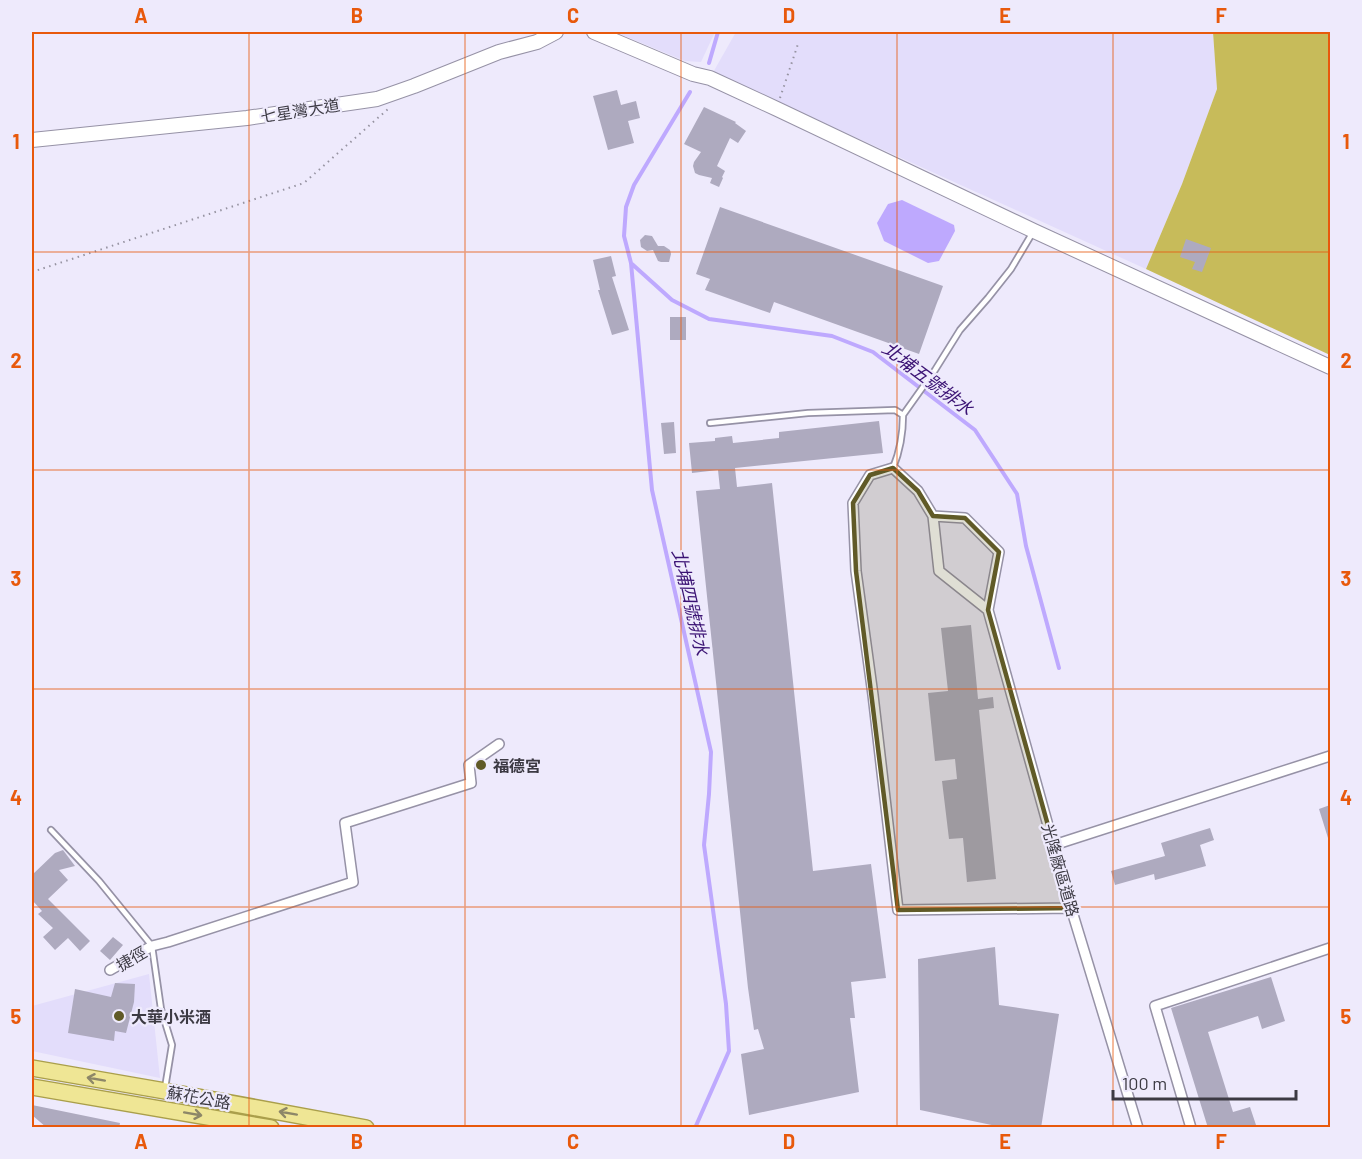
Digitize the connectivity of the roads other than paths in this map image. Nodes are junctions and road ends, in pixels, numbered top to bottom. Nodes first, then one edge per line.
1 (556, 32) edge
2 (594, 32) edge
3 (32, 140) edge
4 (1034, 231) junction
5 (1330, 366) edge
6 (903, 415) junction
7 (710, 423) dead end
8 (892, 468) junction
9 (933, 516) junction
10 (988, 610) junction
11 (499, 744) dead end
12 (1330, 756) edge
13 (51, 830) dead end
14 (1054, 844) junction
15 (1071, 908) junction
16 (152, 945) junction
17 (1330, 948) edge
18 (110, 970) dead end
19 (32, 1068) edge
20 (32, 1087) edge
21 (165, 1091) junction
22 (160, 1108) junction
23 (345, 1126) edge
24 (271, 1128) edge
25 (366, 1128) edge
26 (1138, 1128) edge
27 (1191, 1128) edge

1 - 3 street, 七星灣大道
2 - 4 street
4 - 5 street
4 - 6 lane
6 - 7 lane
6 - 8 lane
8 - 9 street
8 - 15 street
9 - 10 street
9 - 10 street, 光隆廠區道路
10 - 14 street, 光隆廠區道路
11 - 16 street, 捷徑
12 - 14 street
13 - 16 lane
14 - 15 street, 光隆廠區道路
15 - 26 street, 光隆廠區道路
16 - 18 street, 捷徑
16 - 21 lane
17 - 27 street
21 -> 19 main road, 蘇花公路
20 - 22 main road, 蘇花公路
21 - 22 main road
23 -> 21 main road, 蘇花公路
22 -> 24 main road, 蘇花公路
23 - 25 main road, 蘇花公路

